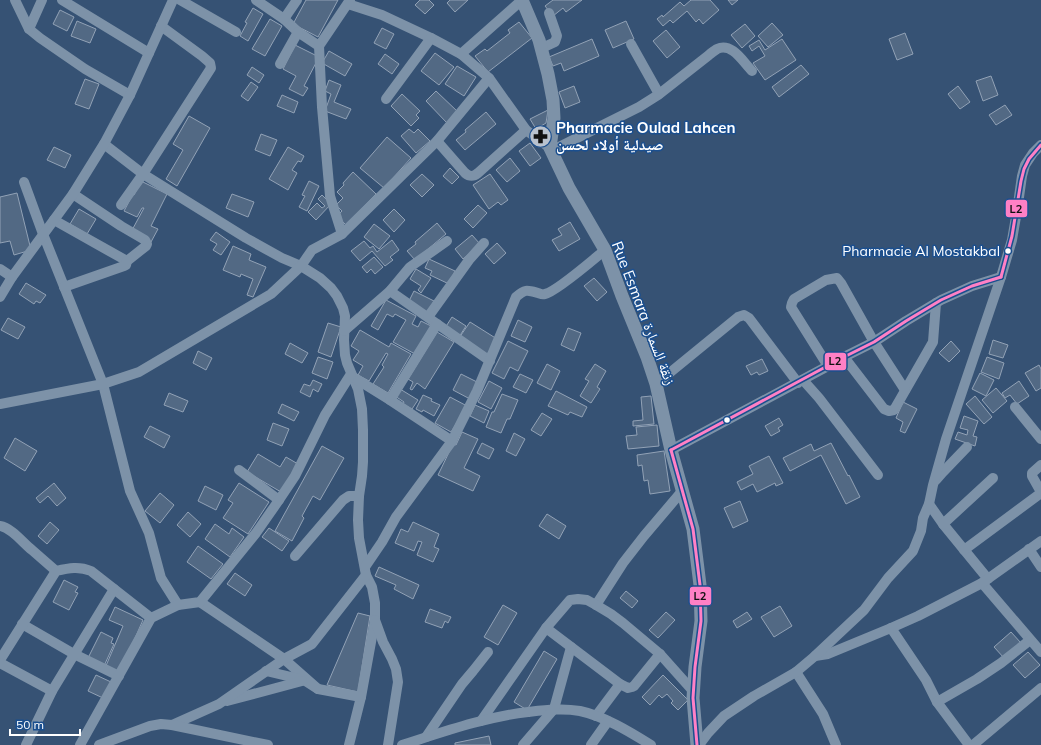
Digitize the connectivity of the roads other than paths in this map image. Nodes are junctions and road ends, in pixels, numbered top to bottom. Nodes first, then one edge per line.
1 (15, 0) edge
2 (42, 0) edge
3 (62, 0) edge
4 (173, 0) edge
5 (180, 0) edge
6 (256, 0) edge
7 (297, 0) edge
8 (522, 0) edge
9 (349, 2) edge
10 (549, 13) dead end
11 (284, 19) junction
12 (161, 26) junction
13 (29, 29) junction
14 (236, 32) dead end
15 (298, 32) junction
16 (431, 38) junction
17 (631, 44) dead end
18 (318, 46) junction
19 (542, 48) junction
20 (149, 53) junction
21 (461, 54) junction
22 (280, 64) dead end
23 (752, 71) dead end
24 (489, 78) junction
25 (659, 94) junction
26 (130, 95) junction
27 (386, 99) dead end
28 (526, 130) junction
29 (437, 141) junction
30 (104, 144) junction
31 (1041, 145) edge
32 (551, 149) junction
33 (143, 174) junction
34 (24, 182) dead end
35 (74, 194) junction
36 (121, 205) dead end
37 (54, 220) junction
38 (43, 234) junction
39 (342, 234) junction
40 (447, 241) dead end
41 (484, 243) dead end
42 (605, 250) junction
43 (127, 261) junction
44 (302, 266) junction
45 (0, 269) edge
46 (12, 277) junction
47 (1001, 277) junction
48 (64, 287) junction
49 (390, 291) junction
50 (0, 297) edge
51 (936, 303) junction
52 (428, 317) junction
53 (437, 324) junction
54 (344, 331) junction
55 (874, 342) junction
56 (844, 357) junction
57 (490, 361) junction
58 (828, 366) junction
59 (352, 375) junction
60 (800, 381) junction
61 (103, 384) junction
62 (656, 384) junction
63 (905, 390) junction
64 (390, 400) junction
65 (0, 404) edge
66 (1015, 406) dead end
67 (1041, 439) edge
68 (452, 441) junction
69 (967, 447) dead end
70 (671, 450) junction
71 (1041, 465) edge
72 (239, 470) dead end
73 (878, 475) dead end
74 (993, 478) dead end
75 (933, 485) junction
76 (683, 490) junction
77 (1041, 493) edge
78 (359, 496) junction
79 (279, 500) junction
80 (929, 504) junction
81 (944, 524) junction
82 (0, 526) edge
83 (1041, 541) edge
84 (964, 550) junction
85 (1028, 550) junction
86 (295, 556) dead end
87 (1041, 567) edge
88 (56, 571) junction
89 (365, 571) junction
90 (985, 581) junction
91 (114, 589) junction
92 (200, 602) junction
93 (178, 605) junction
94 (596, 605) junction
95 (152, 618) junction
96 (375, 620) junction
97 (22, 624) junction
98 (546, 628) junction
99 (890, 628) junction
100 (1030, 640) junction
101 (571, 647) junction
102 (1040, 649) edge
103 (488, 652) dead end
104 (74, 654) junction
105 (660, 654) junction
106 (815, 656) junction
107 (284, 659) junction
108 (0, 662) edge
109 (266, 671) junction
110 (796, 672) junction
111 (119, 676) junction
112 (304, 680) junction
113 (620, 684) junction
114 (1041, 688) edge
115 (318, 689) junction
116 (52, 691) junction
117 (693, 691) junction
118 (360, 697) junction
119 (937, 702) junction
120 (219, 704) junction
121 (554, 709) junction
122 (596, 716) junction
123 (481, 721) junction
124 (608, 721) junction
125 (172, 724) junction
126 (426, 737) junction
127 (26, 745) edge
128 (80, 745) edge
129 (99, 745) edge
130 (268, 745) edge
131 (348, 745) edge
132 (388, 745) edge
133 (402, 745) edge
134 (524, 745) edge
135 (591, 745) edge
136 (651, 745) edge
137 (698, 745) edge
138 (836, 745) edge
139 (969, 745) edge
140 (973, 745) edge

1 - 13 street
2 - 13 street
3 - 20 street
4 - 12 street
5 - 14 street
6 - 11 street
7 - 11 street
8 - 19 street
8 - 21 street
9 - 16 street
9 - 18 street
10 - 19 street
11 - 15 street
12 - 20 street
12 - 33 street
13 - 26 street
15 - 18 street
15 - 22 street
16 - 21 street
16 - 27 street
17 - 25 street
18 - 39 street
19 - 32 street
20 - 26 street
21 - 24 street
23 - 25 street
24 - 28 street
24 - 29 street
25 - 32 street
26 - 30 street
28 - 29 street
28 - 32 street
29 - 39 street
30 - 33 street
30 - 35 street
31 - 47 street
32 - 42 street, Rue Esmara زنقة السمارة
33 - 36 street
33 - 44 street
34 - 38 street
35 - 37 street
35 - 43 street
37 - 38 street
37 - 43 street
38 - 46 street
38 - 48 street
39 - 44 street
40 - 49 street
41 - 52 street
42 - 57 street
42 - 62 street, Rue Esmara زنقة السمارة
43 - 48 street
44 - 54 street
44 - 61 street
45 - 46 street
46 - 50 street
47 - 51 street
47 - 75 street
48 - 61 street
49 - 52 street
49 - 54 street
51 - 55 street
51 - 63 street
52 - 53 street
53 - 57 street
53 - 64 street
54 - 59 street
55 - 56 street
55 - 58 street
55 - 63 street
56 - 58 street
56 - 63 street
57 - 68 street
58 - 60 street
59 - 64 street
59 - 78 street
59 - 79 street
60 - 62 street
60 - 70 street
60 - 73 street
61 - 65 street
61 - 93 street
62 - 70 street, Rue Esmara زنقة السمارة
64 - 68 street
66 - 67 street
68 - 89 street
69 - 75 street
70 - 76 street, Rue Esmara زنقة السمارة
71 - 77 street
72 - 79 street
74 - 81 street
75 - 80 street
76 - 94 street
76 - 117 street, Rue Esmara زنقة السمارة
77 - 84 street
78 - 86 street
78 - 89 street
79 - 92 street
80 - 81 street
80 - 106 street
81 - 84 street
82 - 88 street
83 - 85 street
84 - 90 street
85 - 87 street
85 - 90 street
88 - 91 street
88 - 97 street
89 - 96 street
89 - 107 street
90 - 99 street
90 - 100 street
91 - 95 street
91 - 104 street
92 - 93 street
92 - 107 street
93 - 95 street
94 - 98 street
94 - 105 street
95 - 111 street
96 - 118 street
96 - 132 street
97 - 104 street
97 - 108 street
98 - 101 street
98 - 123 street
99 - 106 street
99 - 119 street
100 - 102 street
100 - 119 street
101 - 113 street
101 - 121 street
103 - 126 street
104 - 111 street
104 - 116 street
105 - 113 street
105 - 117 street
106 - 110 street
107 - 109 street
107 - 115 street
108 - 116 street
109 - 112 street
109 - 120 street
110 - 137 street
110 - 138 street
111 - 128 street
112 - 115 street
112 - 120 street
113 - 122 street
114 - 140 street
115 - 118 street
116 - 127 street
117 - 137 street, Rue Esmara زنقة السمارة
118 - 131 street
119 - 139 street
120 - 125 street
121 - 122 street
121 - 123 street
121 - 134 street
122 - 124 street
123 - 126 street
124 - 135 street
124 - 136 street
125 - 129 street
125 - 130 street
126 - 133 street

